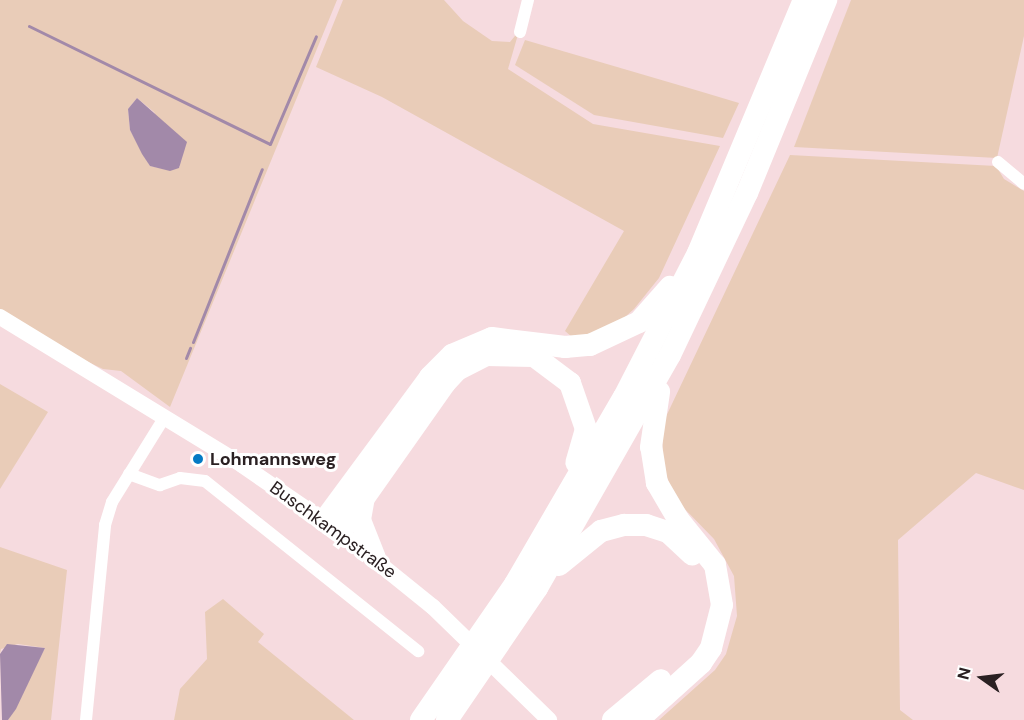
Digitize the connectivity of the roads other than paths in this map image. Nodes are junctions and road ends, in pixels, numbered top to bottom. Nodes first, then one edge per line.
1 (528, 0) edge
2 (804, 0) edge
3 (826, 0) edge
4 (520, 32) dead end
5 (998, 162) dead end
6 (1024, 184) edge
7 (698, 254) junction
8 (0, 317) edge
9 (670, 355) junction
10 (164, 418) junction
11 (129, 474) junction
12 (364, 496) junction
13 (332, 526) junction
14 (375, 558) junction
15 (526, 586) junction
16 (418, 651) dead end
17 (86, 720) edge
18 (422, 720) edge
19 (447, 720) edge
20 (549, 720) edge
21 (613, 720) edge
22 (638, 720) edge

1 - 4 street
2 - 7 highway
3 - 9 highway
5 - 6 street
7 - 13 highway
7 - 15 highway
8 - 10 main road, Buschkampstraße
9 - 15 highway
9 - 22 highway
10 - 11 street
10 - 13 main road, Buschkampstraße
11 - 16 street
11 - 17 street
12 - 13 highway
12 - 14 highway
12 - 15 highway
13 - 14 main road, Buschkampstraße
14 - 20 main road, Buschkampstraße
15 - 18 highway
15 - 19 highway
15 - 21 highway

